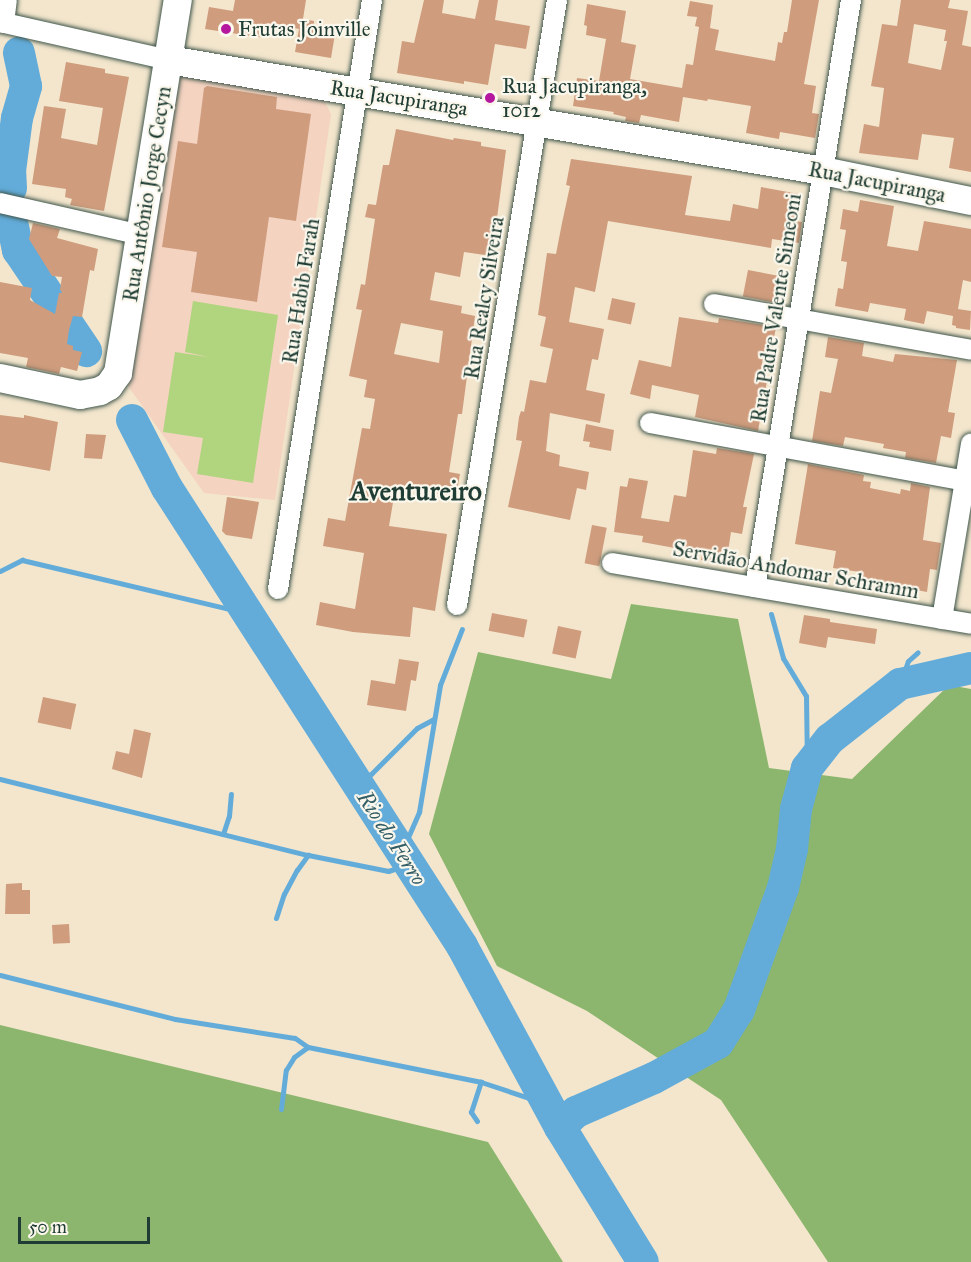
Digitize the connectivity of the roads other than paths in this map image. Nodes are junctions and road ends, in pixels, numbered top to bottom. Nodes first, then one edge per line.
1 (7, 0) edge
2 (178, 0) edge
3 (372, 0) edge
4 (557, 0) edge
5 (851, 0) edge
6 (2, 22) edge
7 (169, 60) junction
8 (357, 91) junction
9 (537, 121) junction
10 (823, 171) junction
11 (971, 201) edge
12 (0, 203) edge
13 (141, 235) junction
14 (714, 304) dead end
15 (799, 319) junction
16 (971, 350) edge
17 (0, 378) edge
18 (650, 423) dead end
19 (971, 443) edge
20 (778, 447) junction
21 (968, 482) edge
22 (612, 563) dead end
23 (755, 587) junction
24 (278, 589) dead end
25 (457, 605) dead end
26 (942, 619) junction
27 (971, 624) edge

1 - 6 street
2 - 7 street, Rua Antônio Jorge Cecyn
3 - 8 street, Rua Habib Farah
4 - 9 street, Rua Realcy Silveira
5 - 10 street, Rua Padre Valente Simeoni
6 - 7 street, Rua Jacupiranga
7 - 8 street, Rua Jacupiranga
7 - 13 street, Rua Antônio Jorge Cecyn
8 - 9 street, Rua Jacupiranga
8 - 24 street, Rua Habib Farah
9 - 10 street, Rua Jacupiranga
9 - 25 street, Rua Realcy Silveira
10 - 11 street, Rua Jacupiranga
10 - 15 street, Rua Padre Valente Simeoni
12 - 13 street
13 - 17 street, Rua Antônio Jorge Cecyn
14 - 15 street
15 - 16 street
15 - 20 street, Rua Padre Valente Simeoni
18 - 20 street
19 - 21 street
20 - 21 street
20 - 23 street, Rua Padre Valente Simeoni
21 - 26 street
22 - 23 street, Servidão Andomar Schramm
23 - 26 street, Servidão Andomar Schramm
26 - 27 street, Servidão Andomar Schramm

